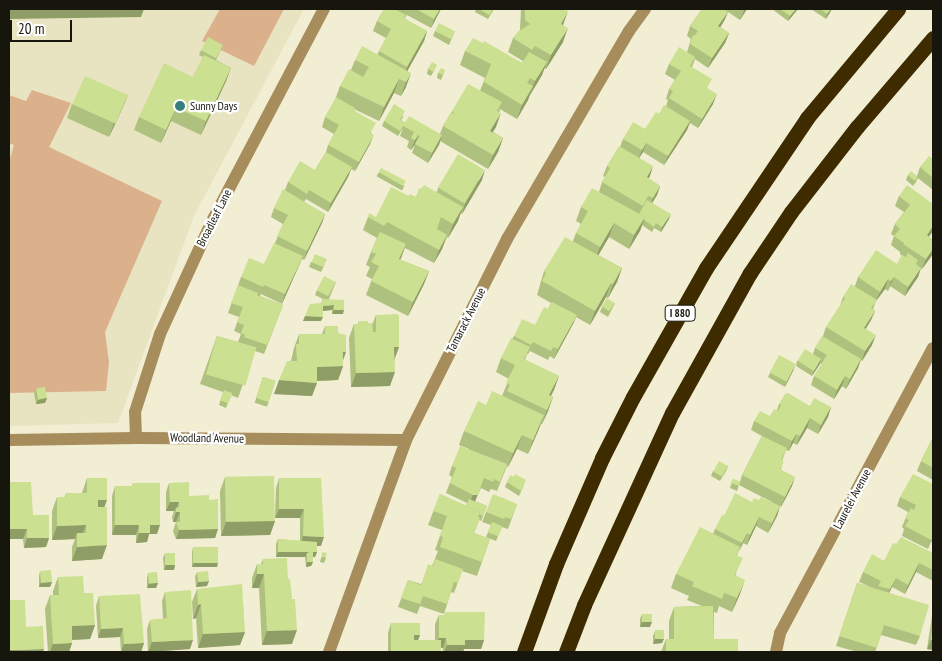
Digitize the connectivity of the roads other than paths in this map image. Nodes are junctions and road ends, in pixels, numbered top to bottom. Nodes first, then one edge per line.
1 (324, 9) edge
2 (645, 9) edge
3 (898, 9) edge
4 (933, 38) edge
5 (933, 348) edge
6 (928, 372) edge
7 (136, 438) junction
8 (9, 440) edge
9 (406, 440) junction
10 (329, 652) edge
11 (524, 652) edge
12 (566, 652) edge
13 (776, 652) edge

1 - 7 street, Broadleaf Lane
2 - 9 street, Tamarack Avenue
3 - 11 highway, I 880
4 - 12 highway
5 - 6 street, Laurelei Avenue
6 - 13 street, Laurelei Avenue
7 - 8 street, Woodland Avenue
7 - 9 street, Woodland Avenue
9 - 10 street, Tamarack Avenue

